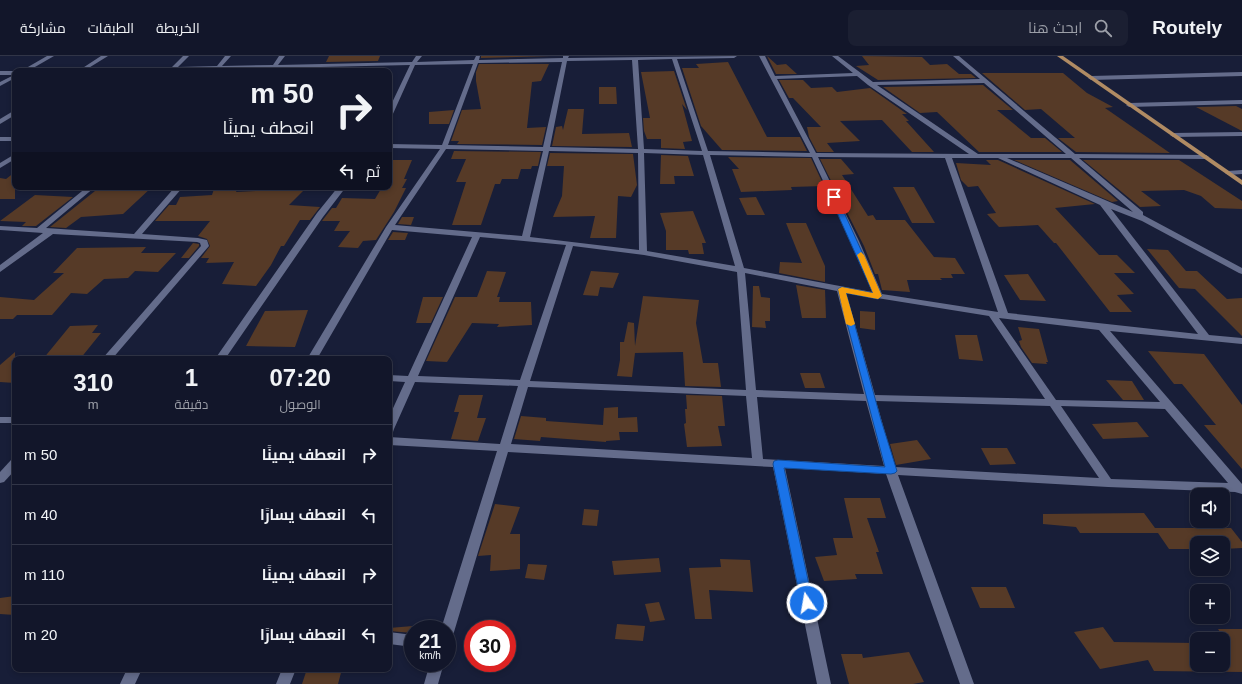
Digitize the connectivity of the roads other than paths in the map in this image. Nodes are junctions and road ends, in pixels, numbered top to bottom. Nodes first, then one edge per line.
1 (51, 56) edge
2 (105, 56) edge
3 (186, 56) edge
4 (228, 56) edge
5 (282, 56) edge
6 (419, 56) edge
7 (734, 56) edge
8 (762, 56) edge
9 (835, 56) edge
10 (956, 56) edge
11 (1060, 56) edge
12 (565, 58) edge
13 (674, 58) junction
14 (477, 59) edge
15 (635, 59) junction
16 (346, 63) junction
17 (413, 64) junction
18 (29, 68) edge
19 (86, 68) edge
20 (174, 68) edge
21 (218, 68) edge
22 (275, 68) edge
23 (286, 68) edge
24 (343, 68) edge
25 (0, 73) edge
26 (12, 73) edge
27 (858, 74) junction
28 (1242, 74) edge
29 (12, 78) edge
30 (773, 78) junction
31 (1091, 78) junction
32 (985, 81) junction
33 (0, 84) edge
34 (870, 84) junction
35 (1242, 102) edge
36 (1130, 105) junction
37 (392, 110) edge
38 (12, 114) edge
39 (0, 122) edge
40 (1242, 134) edge
41 (1173, 135) junction
42 (0, 139) edge
43 (12, 139) edge
44 (392, 146) edge
45 (444, 148) junction
46 (546, 150) junction
47 (641, 151) junction
48 (706, 153) junction
49 (814, 156) junction
50 (948, 156) junction
51 (977, 156) junction
52 (998, 156) junction
53 (1074, 157) junction
54 (1206, 157) junction
55 (12, 158) edge
56 (0, 166) edge
57 (1242, 172) edge
58 (1228, 173) junction
59 (1242, 183) edge
60 (86, 190) edge
61 (176, 190) edge
62 (340, 190) edge
63 (1103, 203) junction
64 (1145, 218) junction
65 (390, 227) junction
66 (0, 228) edge
67 (38, 231) junction
68 (51, 231) junction
69 (477, 235) junction
70 (136, 236) junction
71 (526, 239) junction
72 (570, 244) junction
73 (643, 252) junction
74 (0, 269) edge
75 (741, 271) junction
76 (1242, 271) edge
77 (842, 289) junction
78 (878, 296) junction
79 (992, 314) junction
80 (1004, 316) junction
81 (1103, 328) junction
82 (1206, 338) junction
83 (1242, 341) edge
84 (111, 356) edge
85 (222, 356) edge
86 (314, 356) edge
87 (392, 378) edge
88 (411, 379) junction
89 (524, 383) junction
90 (751, 392) junction
91 (870, 398) junction
92 (1054, 404) junction
93 (1169, 406) junction
94 (0, 420) edge
95 (12, 420) edge
96 (392, 422) edge
97 (392, 441) edge
98 (503, 448) junction
99 (758, 463) junction
100 (778, 464) junction
101 (12, 466) edge
102 (891, 471) junction
103 (0, 479) edge
104 (1108, 483) junction
105 (1241, 489) edge
106 (451, 620) edge
107 (392, 638) edge
108 (404, 640) edge
109 (133, 672) edge
110 (288, 672) edge
111 (434, 672) edge
112 (127, 684) edge
113 (283, 684) edge
114 (431, 684) edge
115 (824, 684) edge
116 (967, 684) edge

1 - 18 street
2 - 19 street
3 - 20 street
4 - 21 street
5 - 22 street
6 - 17 street
7 - 13 street
8 - 30 street
9 - 27 street
10 - 32 street
11 - 31 main road
12 - 14 street
12 - 15 street
12 - 46 street
13 - 15 street
13 - 48 street
14 - 17 street
14 - 45 street
15 - 47 street
16 - 17 street
16 - 23 street
16 - 24 street
17 - 37 street
25 - 26 street
27 - 30 street
27 - 34 street
28 - 31 street
29 - 33 street
30 - 49 street
31 - 36 main road
32 - 34 street
32 - 53 street
34 - 51 street
35 - 36 street
36 - 41 main road
38 - 39 street
40 - 41 street
41 - 54 main road
42 - 43 street
44 - 45 street
45 - 46 street
45 - 65 street
46 - 47 street
46 - 71 street
47 - 48 street
47 - 73 street
48 - 49 street
48 - 75 street
49 - 50 street
49 - 78 street
50 - 51 street
50 - 80 street
51 - 52 street
52 - 53 street
52 - 63 street
53 - 54 street
53 - 64 street
54 - 58 main road
55 - 56 street
57 - 58 street
58 - 59 main road
60 - 67 street
61 - 70 street
62 - 85 street
63 - 64 street
63 - 82 street
64 - 76 street
65 - 69 street
65 - 86 street
66 - 67 street
67 - 68 street
68 - 70 street
68 - 74 street
69 - 71 street
69 - 88 street
70 - 84 street
71 - 72 street
72 - 73 street
72 - 89 street
73 - 75 street
75 - 77 street
75 - 90 street
77 - 78 street
77 - 91 street
78 - 79 street
79 - 80 street
79 - 92 street
80 - 81 street
81 - 82 street
81 - 93 street
82 - 83 street
87 - 88 street
88 - 89 street
88 - 96 street
89 - 90 street
89 - 98 street
90 - 91 street
90 - 99 street
91 - 92 street
91 - 102 street
92 - 93 street
92 - 104 street
93 - 105 street
94 - 95 street
97 - 98 street
98 - 99 street
98 - 106 street
99 - 100 street
100 - 102 street
100 - 115 street
101 - 103 street
102 - 104 street
102 - 116 street
104 - 105 street
107 - 108 street
109 - 112 street
110 - 113 street
111 - 114 street

